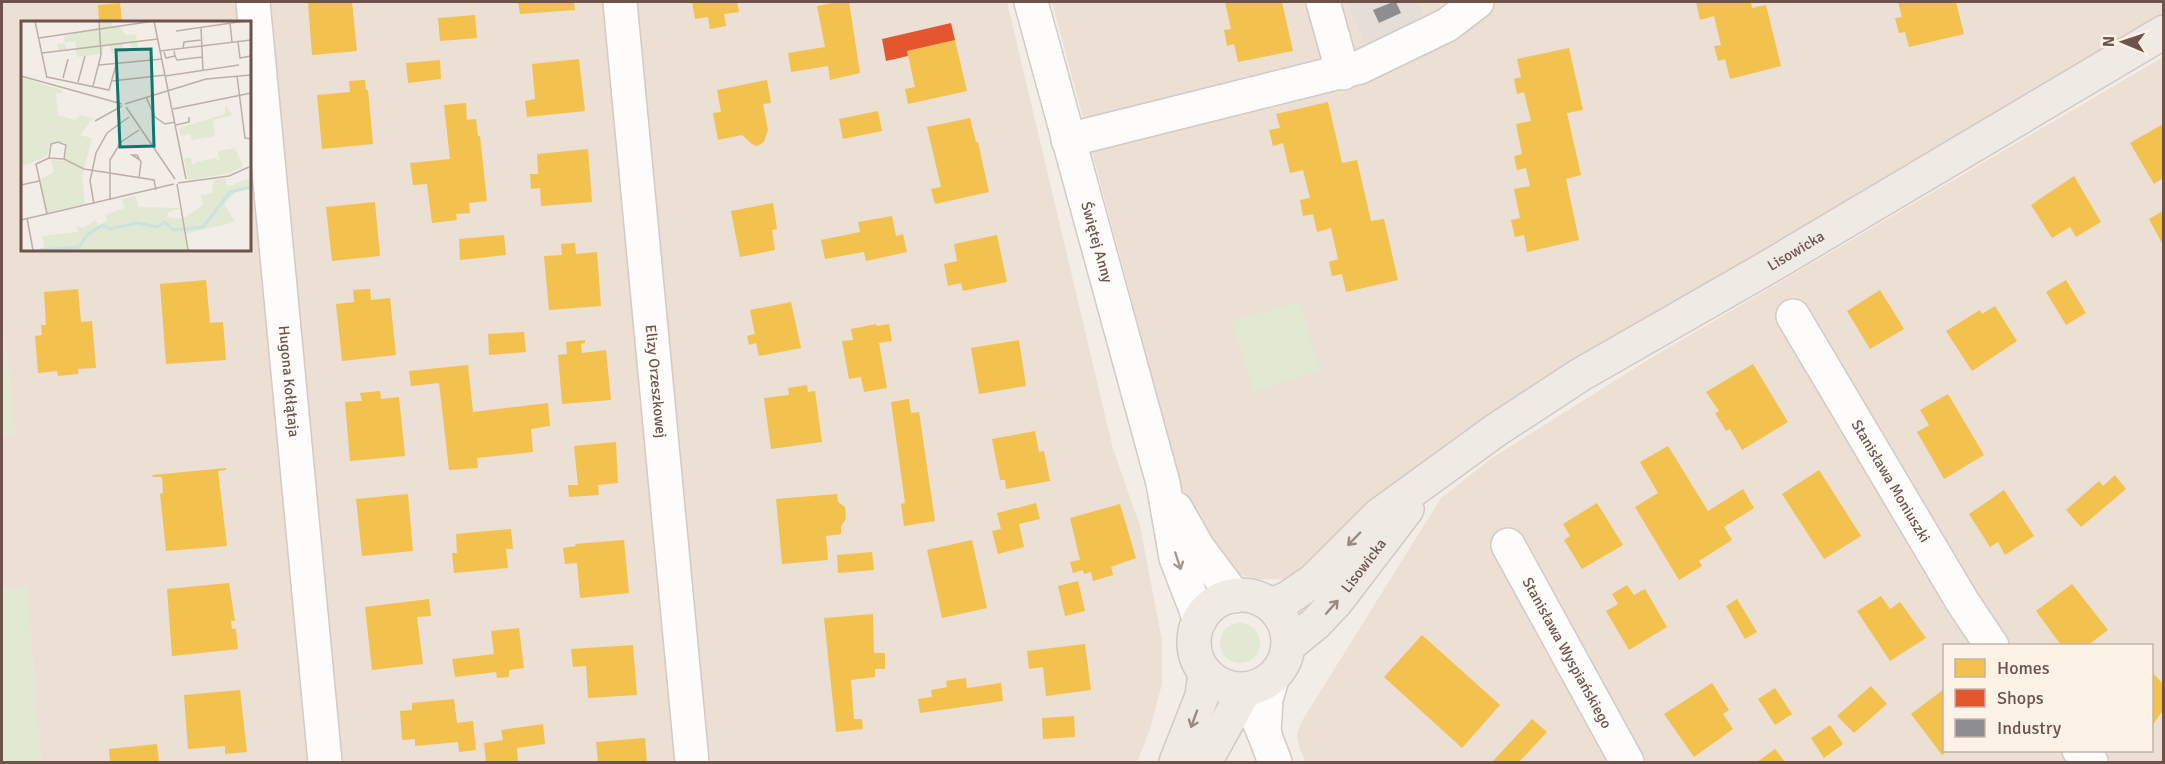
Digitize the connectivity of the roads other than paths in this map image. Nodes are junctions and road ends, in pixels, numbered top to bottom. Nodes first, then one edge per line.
1 (254, 2) edge
2 (620, 2) edge
3 (1031, 2) edge
4 (1323, 2) edge
5 (1477, 2) edge
6 (2163, 32) edge
7 (1342, 73) junction
8 (1068, 140) junction
9 (1793, 316) dead end
10 (1432, 477) junction
11 (1163, 483) junction
12 (1508, 545) dead end
13 (1234, 596) junction
14 (1271, 605) junction
15 (1200, 620) junction
16 (1991, 644) edge
17 (1288, 646) junction
18 (1205, 673) junction
19 (1258, 684) junction
20 (1269, 748) edge
21 (325, 762) edge
22 (692, 762) edge
23 (1176, 762) edge
24 (1205, 762) edge
25 (1627, 762) edge

1 - 21 street, Hugona Kołłątaja
2 - 22 street, Elizy Orzeszkowej
3 - 8 street, Świętej Anny
4 - 7 street
5 - 7 street
6 - 10 main road, Lisowicka
7 - 8 street
8 - 11 street, Świętej Anny
9 - 16 street, Stanisława Moniuszki
10 -> 14 main road, Lisowicka
17 -> 10 main road, Lisowicka
11 - 13 street, Świętej Anny
11 -> 15 street, Świętej Anny
12 - 25 street, Stanisława Wyspiańskiego
13 - 14 main road
13 - 15 main road
14 - 17 main road
15 - 18 main road
17 - 19 main road
18 - 19 main road
18 -> 23 main road
19 - 20 street
19 - 24 main road

